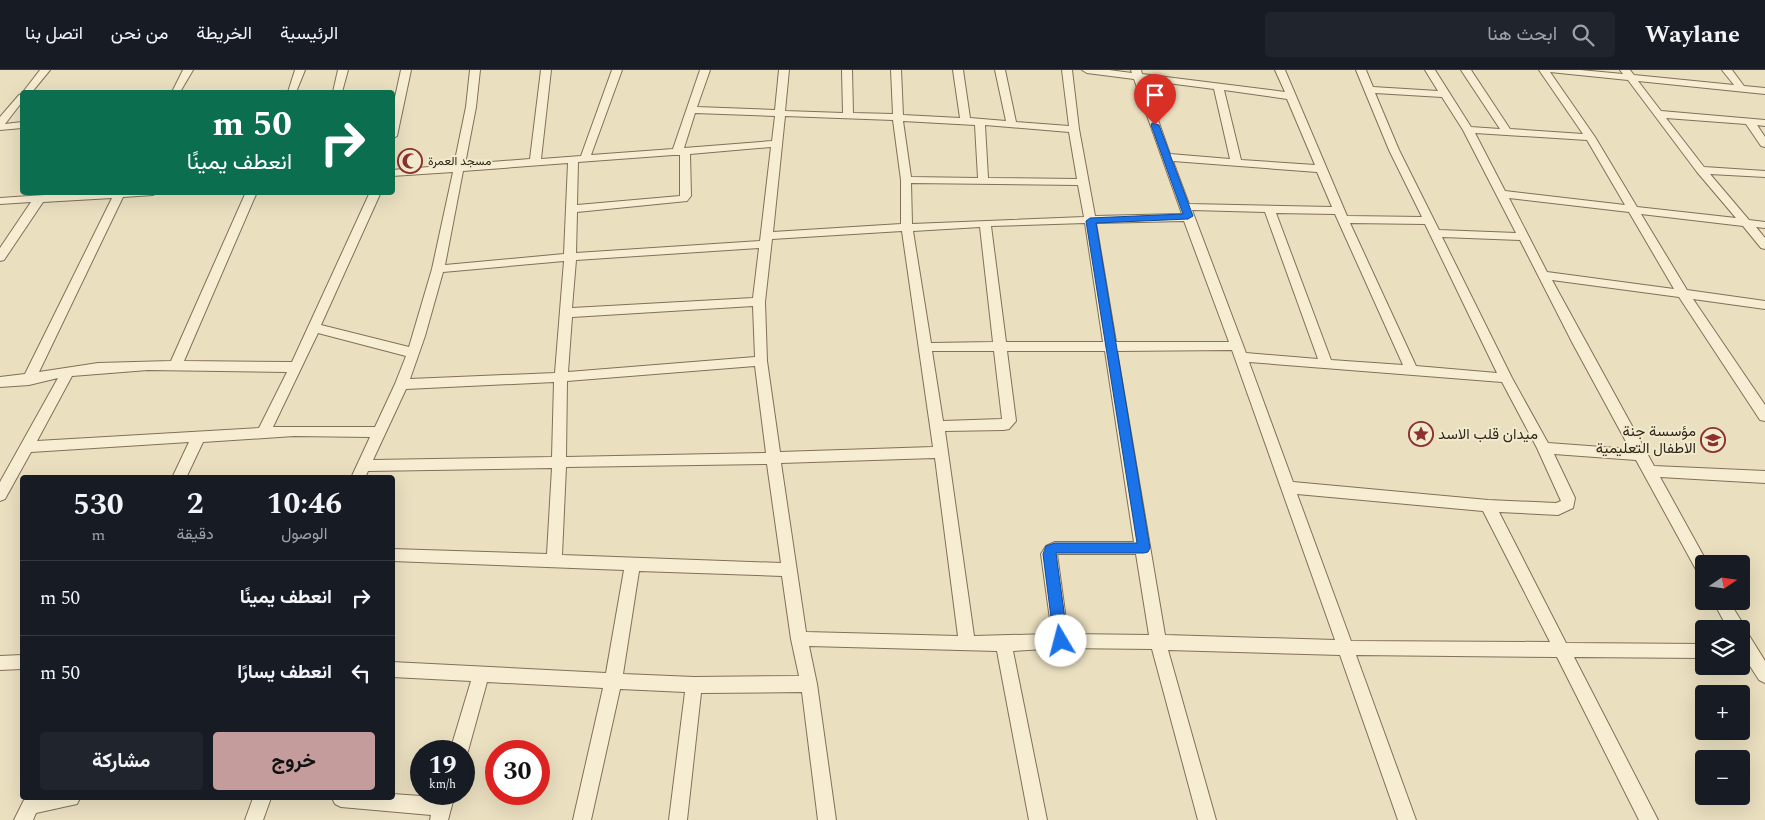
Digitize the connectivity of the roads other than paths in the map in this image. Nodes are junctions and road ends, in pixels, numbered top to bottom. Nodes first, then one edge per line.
1 (45, 70) edge
2 (188, 70) edge
3 (300, 70) edge
4 (343, 70) edge
5 (406, 70) edge
6 (475, 70) edge
7 (546, 70) edge
8 (617, 70) edge
9 (705, 70) edge
10 (784, 70) edge
11 (847, 70) edge
12 (896, 70) edge
13 (958, 70) edge
14 (1000, 70) edge
15 (1067, 70) edge
16 (1087, 70) edge
17 (1280, 70) edge
18 (1361, 70) edge
19 (1430, 70) edge
20 (1466, 70) edge
21 (1544, 70) edge
22 (1552, 70) edge
23 (1727, 70) edge
24 (1137, 73) edge
25 (1628, 74) edge
26 (1218, 87) junction
27 (1741, 88) junction
28 (29, 90) edge
29 (177, 90) edge
30 (293, 90) edge
31 (338, 90) edge
32 (1370, 90) junction
33 (1765, 91) edge
34 (1446, 94) junction
35 (396, 95) edge
36 (1290, 96) junction
37 (20, 100) edge
38 (690, 110) junction
39 (780, 113) junction
40 (1659, 114) junction
41 (848, 115) junction
42 (898, 117) junction
43 (965, 120) junction
44 (980, 122) junction
45 (1749, 122) junction
46 (0, 123) edge
47 (1765, 123) edge
48 (1012, 124) junction
49 (20, 125) edge
50 (0, 127) edge
51 (1074, 129) junction
52 (1468, 130) junction
53 (1507, 132) junction
54 (1590, 137) junction
55 (777, 144) junction
56 (1765, 144) edge
57 (681, 153) junction
58 (1166, 157) junction
59 (579, 158) junction
60 (535, 162) junction
61 (1236, 162) junction
62 (458, 167) junction
63 (1322, 169) junction
64 (1701, 170) junction
65 (395, 173) edge
66 (1765, 174) edge
67 (906, 180) junction
68 (983, 181) junction
69 (1082, 182) junction
70 (1500, 194) junction
71 (103, 195) edge
72 (119, 195) edge
73 (251, 195) edge
74 (375, 195) edge
75 (39, 199) junction
76 (0, 201) edge
77 (572, 209) junction
78 (1269, 210) junction
79 (1635, 211) junction
80 (1186, 212) junction
81 (1341, 215) junction
82 (1090, 221) junction
83 (1430, 221) junction
84 (985, 223) junction
85 (1747, 223) junction
86 (1765, 225) edge
87 (907, 228) junction
88 (1436, 233) junction
89 (1523, 238) junction
90 (766, 240) junction
91 (1765, 246) edge
92 (0, 257) edge
93 (570, 257) junction
94 (438, 269) junction
95 (1542, 275) junction
96 (1683, 294) junction
97 (759, 302) junction
98 (1765, 305) edge
99 (564, 313) junction
100 (313, 327) junction
101 (926, 347) junction
102 (999, 347) junction
103 (1110, 348) junction
104 (413, 352) junction
105 (1239, 352) junction
106 (761, 361) junction
107 (1326, 364) junction
108 (175, 366) junction
109 (296, 367) junction
110 (1412, 370) junction
111 (68, 372) junction
112 (561, 377) junction
113 (1506, 378) junction
114 (29, 380) junction
115 (0, 382) edge
116 (402, 384) junction
117 (1765, 416) edge
118 (937, 426) junction
119 (379, 432) junction
120 (263, 434) junction
121 (199, 436) junction
122 (27, 447) junction
123 (1544, 448) junction
124 (941, 452) junction
125 (1640, 456) junction
126 (775, 458) junction
127 (559, 462) junction
128 (1648, 471) junction
129 (360, 472) edge
130 (180, 475) edge
131 (5, 476) edge
132 (1765, 477) edge
133 (1288, 487) junction
134 (0, 494) edge
135 (1488, 506) junction
136 (1144, 548) junction
137 (395, 555) edge
138 (1696, 555) edge
139 (554, 561) junction
140 (632, 565) junction
141 (790, 570) junction
142 (799, 639) junction
143 (1061, 641) junction
144 (966, 642) junction
145 (1158, 642) junction
146 (1004, 644) junction
147 (1345, 648) junction
148 (1561, 649) junction
149 (1695, 651) edge
150 (1752, 652) edge
151 (20, 662) edge
152 (0, 663) edge
153 (395, 669) edge
154 (481, 674) junction
155 (1765, 675) edge
156 (613, 682) junction
157 (809, 684) junction
158 (694, 685) junction
159 (461, 740) edge
160 (63, 800) edge
161 (261, 800) edge
162 (363, 800) edge
163 (442, 807) edge
164 (29, 808) edge
165 (254, 820) edge
166 (582, 820) edge
167 (678, 820) edge
168 (827, 820) edge
169 (1038, 820) edge
170 (1207, 820) edge
171 (1407, 820) edge
172 (1649, 820) edge

1 - 28 street
2 - 29 street
3 - 30 street
4 - 31 street
5 - 35 street
6 - 62 street
7 - 60 street
8 - 59 street
9 - 38 street
10 - 39 street
11 - 41 street
12 - 42 street
13 - 43 street
14 - 48 street
15 - 51 street
16 - 24 street
17 - 36 street
18 - 32 street
19 - 34 street
20 - 53 street
21 - 54 street
22 - 25 street
23 - 27 street
24 - 26 street
24 - 58 street
25 - 27 street
25 - 40 street
26 - 36 street
26 - 61 street
27 - 33 street
32 - 34 street
32 - 83 street
34 - 52 street
36 - 63 street
37 - 46 street
38 - 39 street
38 - 57 street
39 - 41 street
39 - 55 street
40 - 45 street
40 - 64 street
41 - 42 street
42 - 43 street
42 - 67 street
43 - 44 street
44 - 48 street
44 - 68 street
45 - 47 street
45 - 56 street
48 - 51 street
49 - 50 street
51 - 69 street
52 - 53 street
52 - 70 street
53 - 54 street
54 - 79 street
55 - 57 street
55 - 90 street
57 - 59 street
57 - 77 street
58 - 61 street
58 - 80 street
59 - 60 street
59 - 77 street
60 - 62 street
61 - 63 street
62 - 65 street
62 - 94 street
63 - 81 street
64 - 66 street
64 - 85 street
67 - 68 street
67 - 87 street
68 - 69 street
69 - 82 street
70 - 79 street
70 - 89 street
71 - 75 street
72 - 114 street
73 - 108 street
74 - 100 street
75 - 76 street
75 - 92 street
77 - 93 street
78 - 80 street
78 - 81 street
78 - 107 street
79 - 85 street
79 - 96 street
80 - 82 street
80 - 105 street
81 - 83 street
81 - 110 street
82 - 84 street
82 - 103 street
83 - 88 street
84 - 87 street
84 - 102 street
85 - 86 street
85 - 91 street
87 - 90 street
87 - 101 street
88 - 89 street
88 - 113 street
89 - 95 street
90 - 93 street
90 - 97 street
93 - 94 street
93 - 99 street
94 - 104 street
95 - 96 street
95 - 125 street
96 - 98 street
96 - 117 street
97 - 99 street
97 - 106 street
99 - 112 street
100 - 104 street
100 - 109 street
101 - 102 street
101 - 118 street
102 - 103 street
102 - 118 street
103 - 105 street
103 - 136 street
104 - 116 street
105 - 107 street
105 - 133 street
106 - 112 street
106 - 126 street
107 - 110 street
108 - 109 street
108 - 111 street
109 - 120 street
110 - 113 street
111 - 114 street
111 - 122 street
112 - 116 street
112 - 127 street
113 - 123 street
114 - 115 street
116 - 119 street
118 - 124 street
119 - 120 street
119 - 129 street
120 - 121 street
121 - 122 street
121 - 130 street
122 - 131 street
123 - 125 street
123 - 135 street
124 - 126 street
124 - 144 street
125 - 128 street
126 - 127 street
126 - 141 street
127 - 129 street
127 - 139 street
128 - 132 street
128 - 138 street
131 - 134 street
133 - 135 street
133 - 147 street
135 - 148 street
136 - 143 street
136 - 145 street
137 - 139 street
139 - 140 street
140 - 141 street
140 - 156 street
141 - 142 street
142 - 144 street
142 - 157 street
143 - 145 street
143 - 146 street
144 - 146 street
145 - 147 street
145 - 170 street
146 - 169 street
147 - 148 street
147 - 171 street
148 - 149 street
148 - 172 street
150 - 155 street
151 - 152 street
153 - 154 street
154 - 156 street
154 - 159 street
156 - 158 street
156 - 166 street
157 - 158 street
157 - 168 street
158 - 167 street
160 - 164 street
161 - 165 street
162 - 163 street

